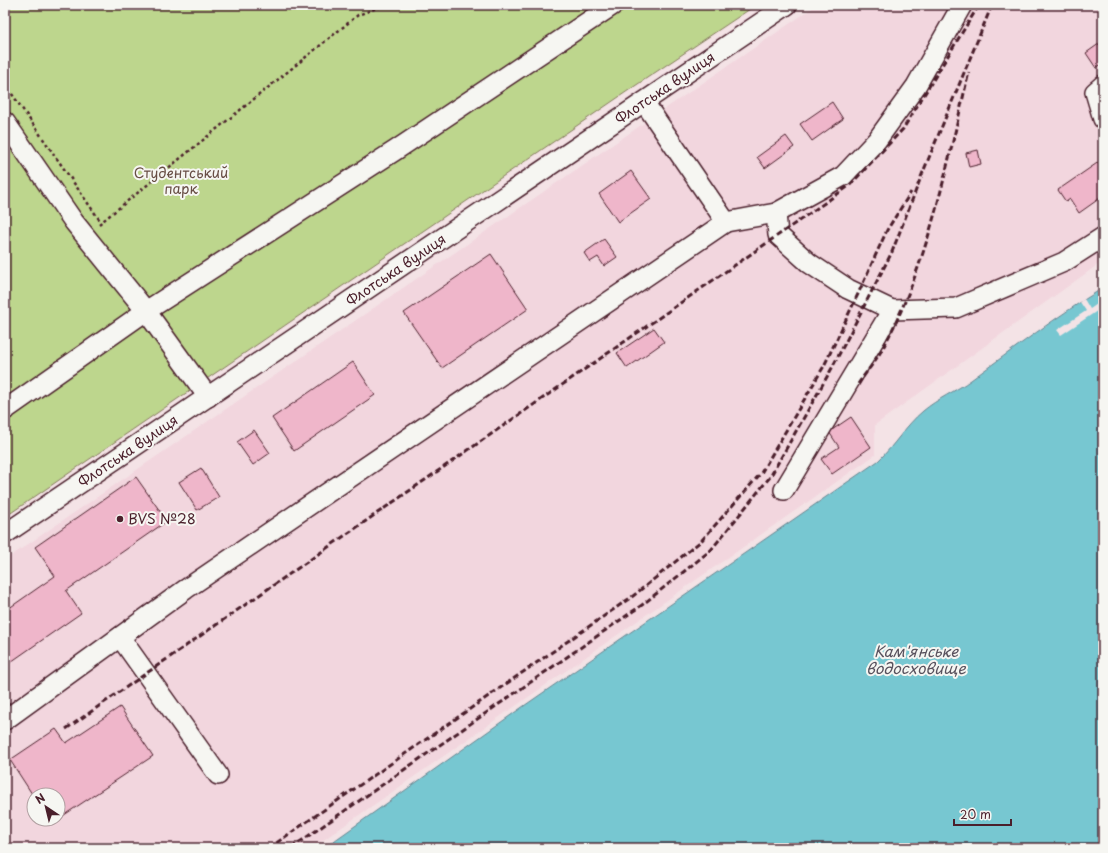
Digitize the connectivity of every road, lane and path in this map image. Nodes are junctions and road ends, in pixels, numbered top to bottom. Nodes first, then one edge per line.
1 (385, 5) edge
2 (613, 5) edge
3 (787, 5) edge
4 (962, 5) edge
5 (5, 84) edge
6 (1103, 85) edge
7 (644, 102) junction
8 (1103, 119) edge
9 (5, 122) edge
10 (776, 213) junction
11 (101, 222) junction
12 (726, 222) junction
13 (85, 236) junction
14 (1103, 237) edge
15 (892, 310) junction
16 (146, 311) junction
17 (208, 397) junction
18 (5, 410) edge
19 (784, 490) dead end
20 (5, 534) edge
21 (120, 637) junction
22 (5, 720) edge
23 (218, 775) dead end

1 - 11 path
2 - 16 street
3 - 7 street, Флотська вулиця
4 - 10 street
5 - 11 path
6 - 8 street
7 - 12 street
7 - 17 street, Флотська вулиця
9 - 13 street
10 - 12 street
10 - 15 street
11 - 13 path
12 - 21 street
13 - 16 street
14 - 15 street
15 - 19 street
16 - 17 street
16 - 18 street
17 - 20 street, Флотська вулиця
21 - 22 street
21 - 23 street

